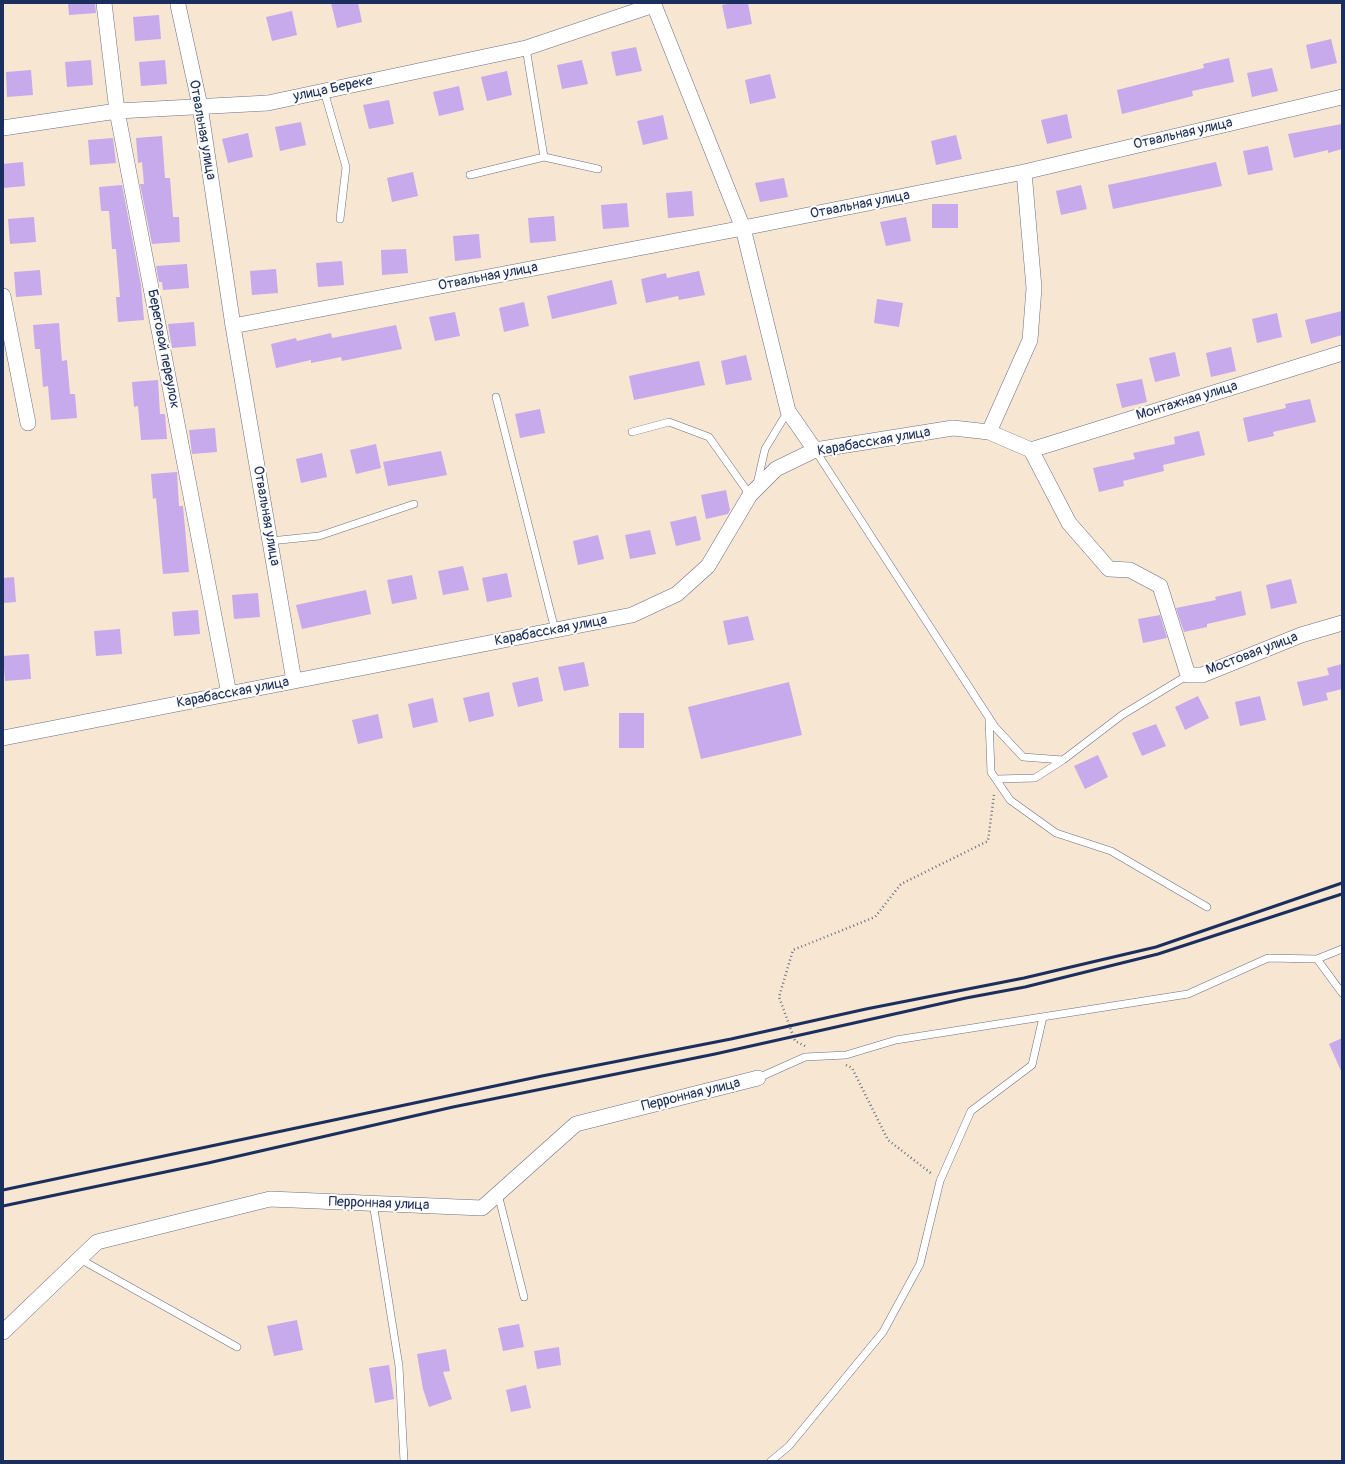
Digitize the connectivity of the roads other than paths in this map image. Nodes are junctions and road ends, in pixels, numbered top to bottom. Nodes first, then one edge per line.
1 (104, 3) edge
2 (182, 4) edge
3 (654, 4) edge
4 (526, 48) junction
5 (324, 91) junction
6 (1342, 97) edge
7 (200, 106) junction
8 (117, 111) junction
9 (3, 128) edge
10 (544, 157) junction
11 (598, 169) dead end
12 (1024, 172) junction
13 (470, 175) dead end
14 (340, 218) dead end
15 (743, 228) junction
16 (3, 296) edge
17 (233, 326) junction
18 (1342, 353) edge
19 (496, 397) dead end
20 (788, 411) junction
21 (28, 423) dead end
22 (632, 432) dead end
23 (989, 432) junction
24 (815, 450) junction
25 (1031, 450) junction
26 (753, 492) junction
27 (414, 504) dead end
28 (270, 541) junction
29 (1342, 623) edge
30 (555, 630) junction
31 (1188, 675) junction
32 (294, 681) junction
33 (229, 694) junction
34 (990, 719) junction
35 (3, 738) edge
36 (1063, 760) junction
37 (997, 779) junction
38 (1207, 908) dead end
39 (1342, 949) edge
40 (1317, 958) junction
41 (1342, 993) edge
42 (1042, 1017) junction
43 (758, 1078) joint
44 (498, 1193) junction
45 (373, 1203) junction
46 (80, 1258) junction
47 (524, 1297) dead end
48 (3, 1332) edge
49 (237, 1347) dead end
50 (404, 1461) edge
51 (771, 1461) edge

1 - 8 street, Береговой переулок
2 - 7 street, Отвальная улица
3 - 4 street, улица Береке
3 - 15 street
4 - 5 street, улица Береке
4 - 10 lane
5 - 7 street, улица Береке
5 - 14 lane
6 - 12 street, Отвальная улица
7 - 8 street, улица Береке
7 - 17 street, Отвальная улица
8 - 9 street, улица Береке
8 - 33 street, Береговой переулок
10 - 11 lane
10 - 13 lane
12 - 15 street, Отвальная улица
12 - 23 street
15 - 17 street, Отвальная улица
15 - 20 street
16 - 21 street
17 - 28 street, Отвальная улица
18 - 25 street, Монтажная улица
19 - 30 lane
20 - 24 street
20 - 26 lane
22 - 26 lane
23 - 24 street, Карабасская улица
23 - 25 street, Карабасская улица
24 - 26 street, Карабасская улица
24 - 34 lane
25 - 31 street, Мостовая улица
26 - 30 street, Карабасская улица
27 - 28 lane
28 - 32 street, Отвальная улица
29 - 31 street, Мостовая улица
30 - 32 street, Карабасская улица
31 - 36 lane
32 - 33 street, Карабасская улица
33 - 35 street, Карабасская улица
34 - 36 lane
34 - 37 lane
36 - 37 lane
37 - 38 lane
39 - 40 lane
40 - 41 lane
40 - 42 lane
42 - 43 lane
42 - 51 lane
43 - 44 street, Перронная улица
44 - 45 street, Перронная улица
44 - 47 lane
45 - 46 street, Перронная улица
45 - 50 lane
46 - 48 street, Перронная улица
46 - 49 lane

